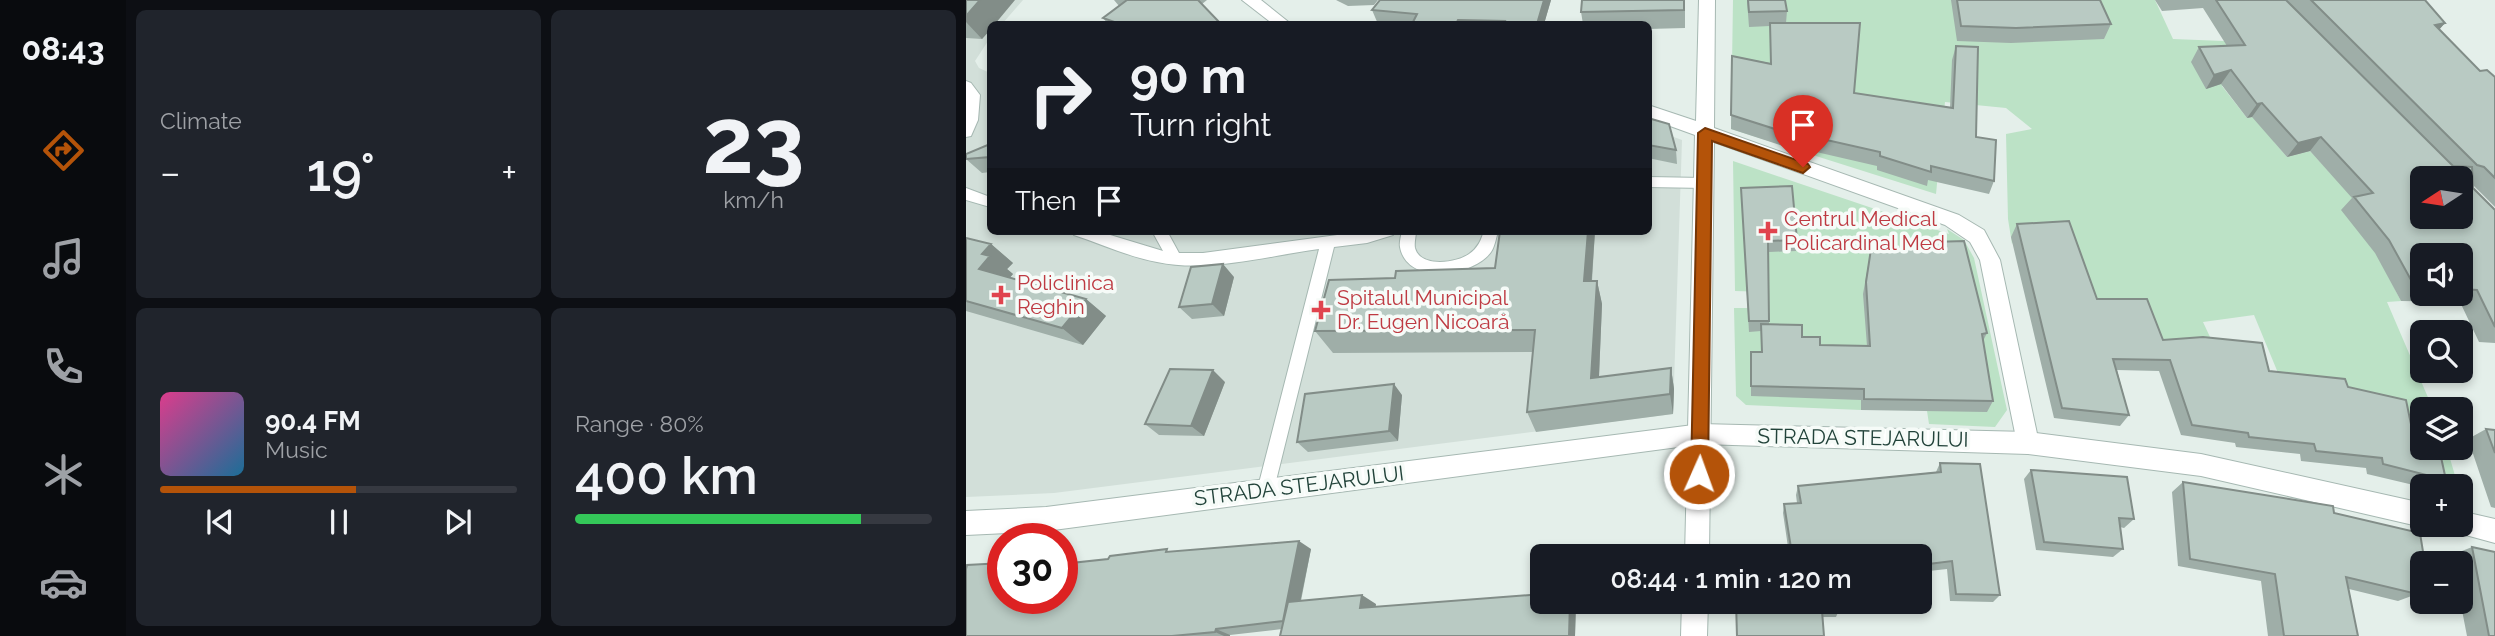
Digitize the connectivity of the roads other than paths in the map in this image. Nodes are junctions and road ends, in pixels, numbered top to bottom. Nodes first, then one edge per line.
1 (1251, 0) edge
2 (1706, 0) edge
3 (1279, 21) edge
4 (966, 86) edge
5 (1652, 113) edge
6 (966, 132) edge
7 (1705, 133) junction
8 (1652, 182) edge
9 (1704, 183) junction
10 (966, 194) edge
11 (987, 201) edge
12 (1091, 235) edge
13 (1160, 235) edge
14 (1366, 235) edge
15 (1408, 235) edge
16 (1490, 235) edge
17 (1328, 242) junction
18 (1175, 259) junction
19 (1701, 434) junction
20 (2028, 443) junction
21 (1266, 491) junction
22 (2410, 512) edge
23 (966, 523) edge
24 (2473, 526) edge
25 (2495, 531) edge
26 (1697, 544) edge
27 (1695, 614) edge
28 (1694, 636) edge

1 - 3 street
2 - 7 street
4 - 6 lane
5 - 7 street
7 - 9 street
7 - 20 street
8 - 9 lane
9 - 19 street
10 - 11 lane
12 - 18 lane
13 - 18 lane
14 - 17 lane
15 - 16 lane
17 - 18 lane
17 - 21 lane
19 - 20 street, STRADA STEJARULUI
19 - 21 street, STRADA STEJARULUI
19 - 26 street
20 - 22 street, STRADA STEJARULUI
21 - 23 street, STRADA STEJARULUI
24 - 25 street
27 - 28 street

